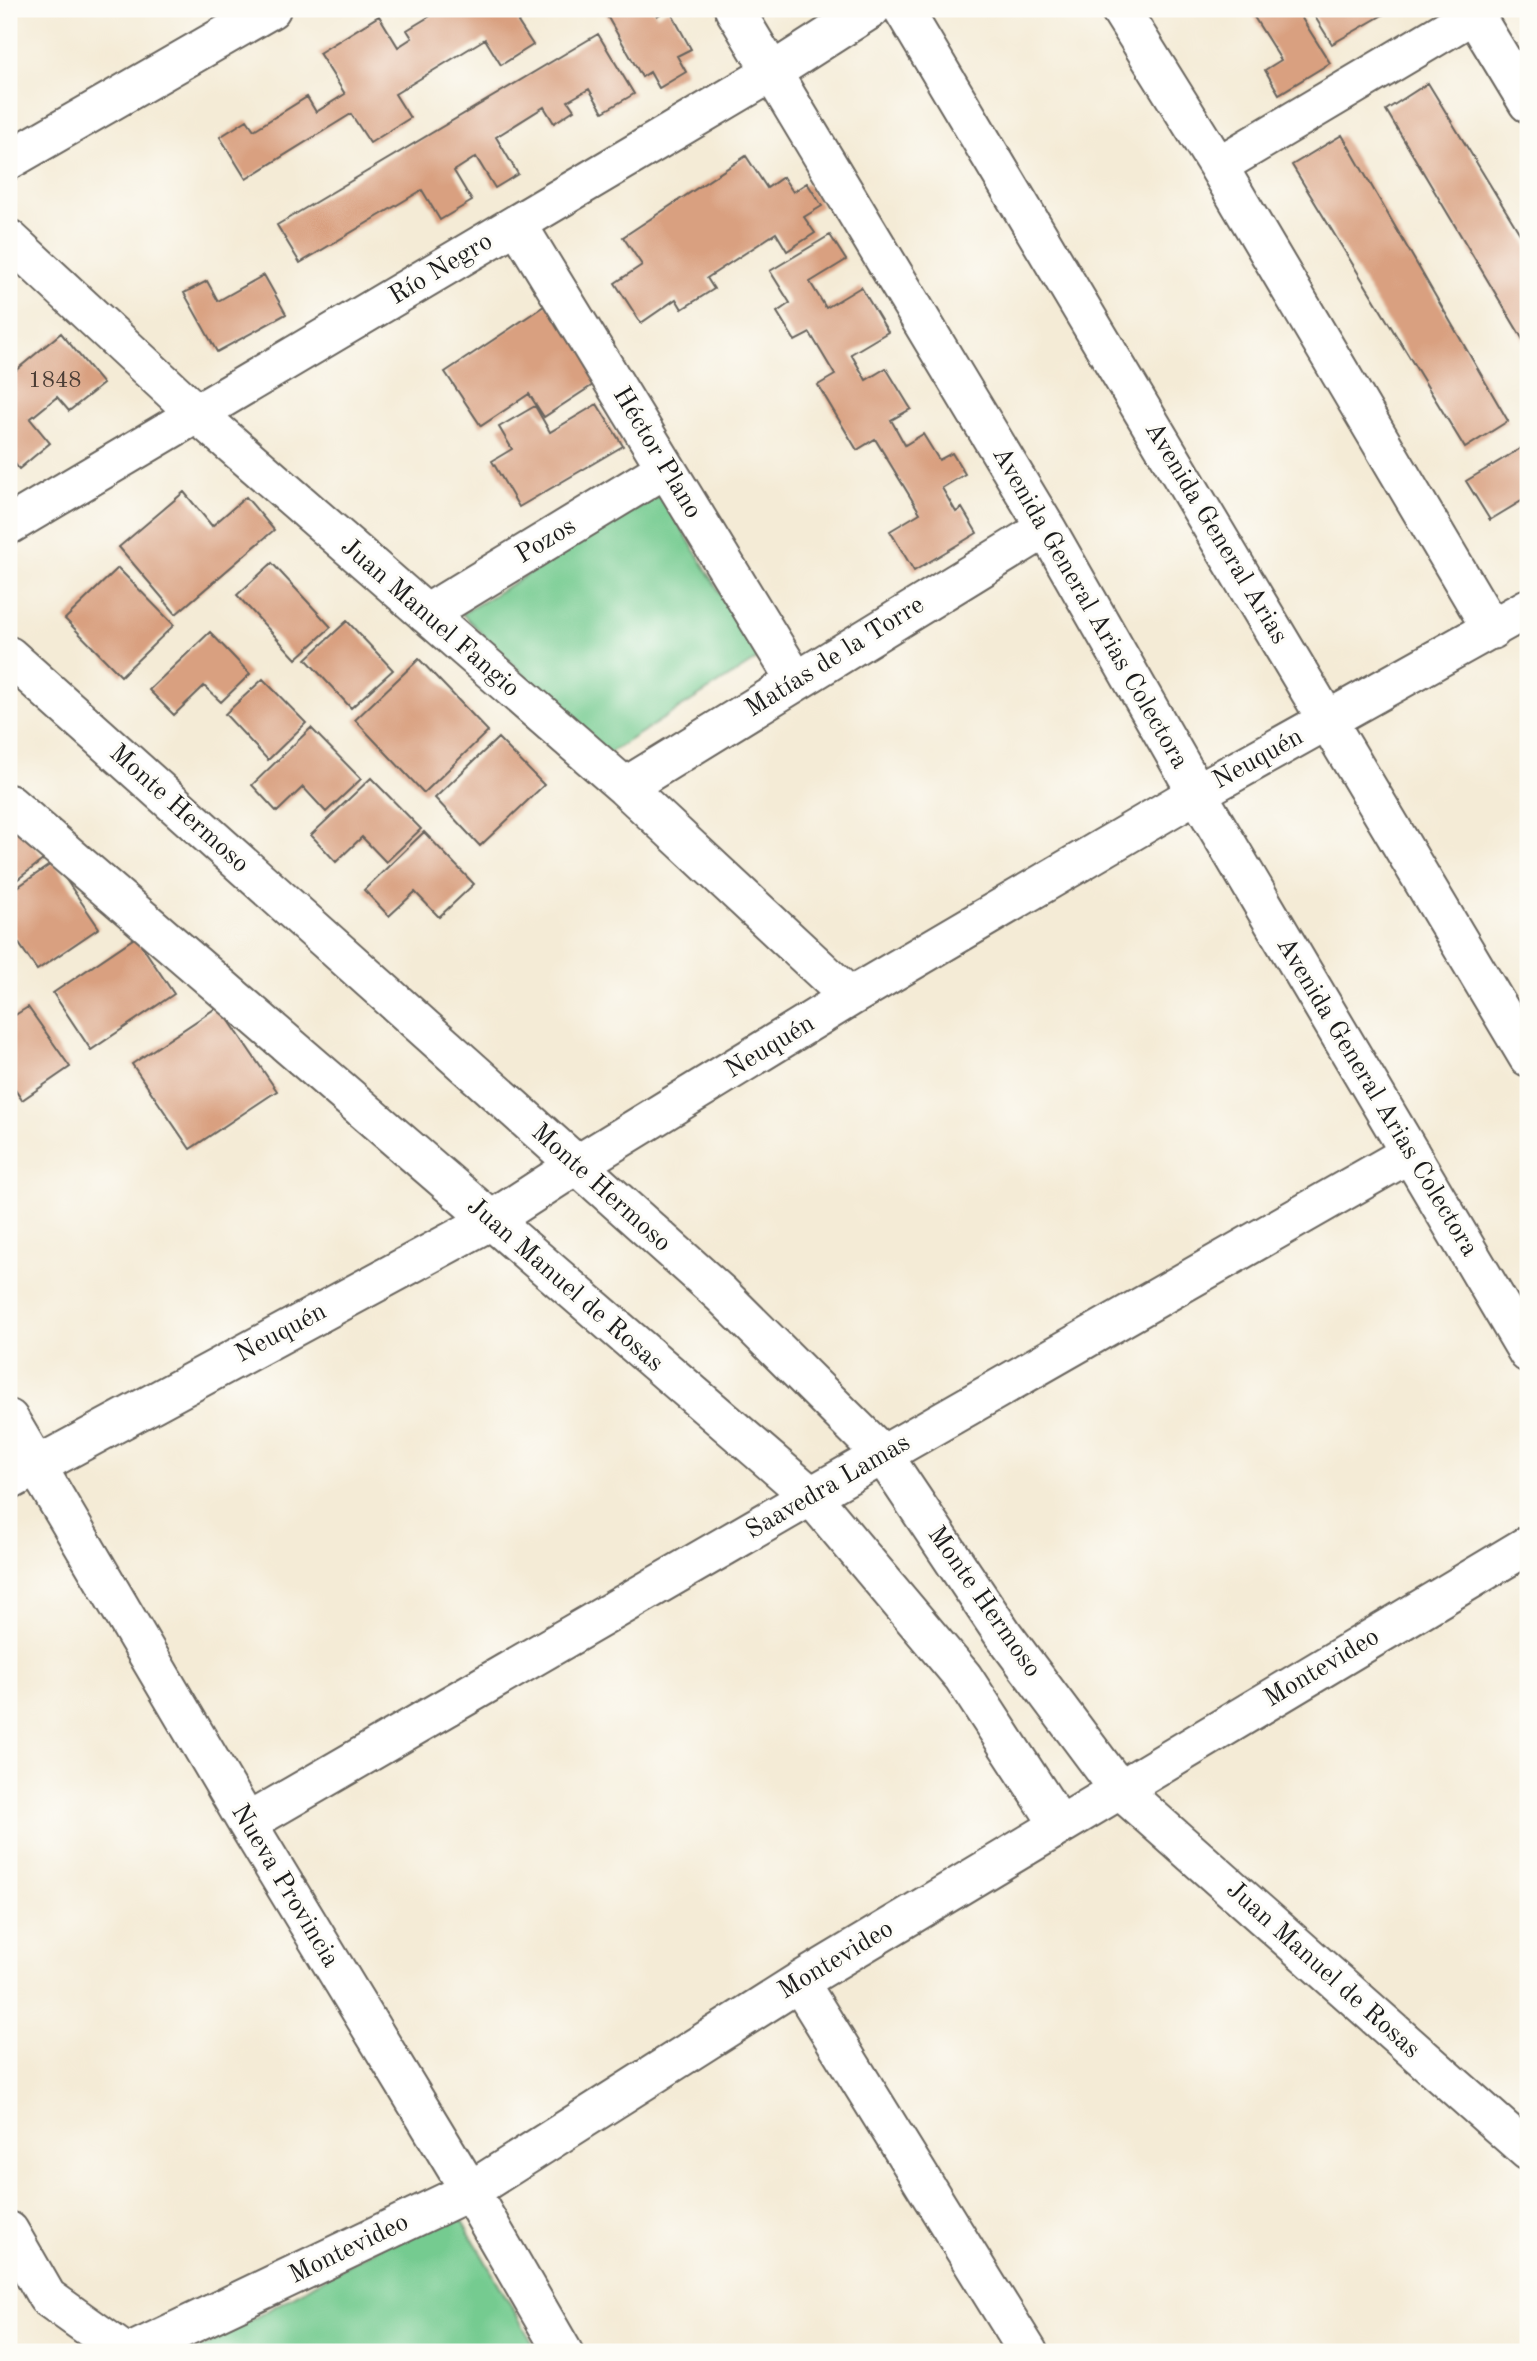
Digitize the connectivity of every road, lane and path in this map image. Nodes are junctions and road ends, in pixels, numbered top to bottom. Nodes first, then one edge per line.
1 (271, 9) edge
2 (734, 9) edge
3 (871, 9) edge
4 (903, 9) edge
5 (1120, 9) edge
6 (1478, 11) edge
7 (771, 73) junction
8 (1528, 103) edge
9 (9, 160) edge
10 (1218, 166) junction
11 (517, 225) junction
12 (9, 239) edge
13 (197, 414) junction
14 (666, 468) junction
15 (9, 525) edge
16 (1046, 528) junction
17 (1528, 608) edge
18 (426, 614) junction
19 (1492, 630) junction
20 (9, 656) edge
21 (796, 681) junction
22 (1328, 720) junction
23 (625, 787) junction
24 (1197, 793) junction
25 (9, 804) edge
26 (850, 998) junction
27 (1528, 1056) edge
28 (1410, 1153) junction
29 (575, 1166) junction
30 (490, 1221) junction
31 (1528, 1353) edge
32 (9, 1419) edge
33 (883, 1455) junction
34 (22, 1473) edge
35 (811, 1496) junction
36 (1528, 1545) edge
37 (1118, 1788) junction
38 (247, 1823) junction
39 (1059, 1824) junction
40 (799, 1982) junction
41 (1528, 2151) edge
42 (470, 2191) junction
43 (9, 2231) edge
44 (124, 2352) edge
45 (132, 2352) edge
46 (564, 2352) edge
47 (1028, 2352) edge

1 - 9 street
2 - 7 street, Avenida General Arias Colectora
3 - 7 street, Río Negro
4 - 22 street, Avenida General Arias
5 - 10 street
6 - 8 street
6 - 10 street
7 - 11 street, Río Negro
7 - 16 street, Avenida General Arias Colectora
10 - 19 street
11 - 13 street, Río Negro
11 - 14 street, Héctor Plano
12 - 13 street, Juan Manuel Fangio
13 - 15 street, Río Negro
13 - 18 street, Juan Manuel Fangio
14 - 18 street, Pozos
14 - 21 street, Héctor Plano
16 - 21 street, Matías de la Torre
16 - 24 street, Avenida General Arias Colectora
17 - 19 street, Neuquén
18 - 23 street, Juan Manuel Fangio
19 - 22 street, Neuquén
20 - 29 street, Monte Hermoso
21 - 23 street, Matías de la Torre
22 - 24 street, Neuquén
22 - 27 street, Avenida General Arias
23 - 26 street, Juan Manuel Fangio
24 - 26 street, Neuquén
24 - 28 street, Avenida General Arias Colectora
25 - 30 street, Juan Manuel de Rosas
26 - 29 street, Neuquén
28 - 31 street, Avenida General Arias Colectora
28 - 33 street, Saavedra Lamas
29 - 30 street, Neuquén
29 - 33 street, Monte Hermoso
30 - 34 street, Neuquén
30 - 35 street, Juan Manuel de Rosas
32 - 34 street, Nueva Provincia
33 - 35 street, Saavedra Lamas
33 - 37 street, Monte Hermoso
34 - 38 street, Nueva Provincia
35 - 38 street, Saavedra Lamas
35 - 39 street, Juan Manuel de Rosas
36 - 37 street, Montevideo
37 - 39 street, Montevideo
37 - 41 street, Juan Manuel de Rosas
38 - 42 street, Nueva Provincia
39 - 40 street, Montevideo
40 - 42 street, Montevideo
40 - 47 street
42 - 45 street, Montevideo
42 - 46 street, Nueva Provincia
43 - 44 street

